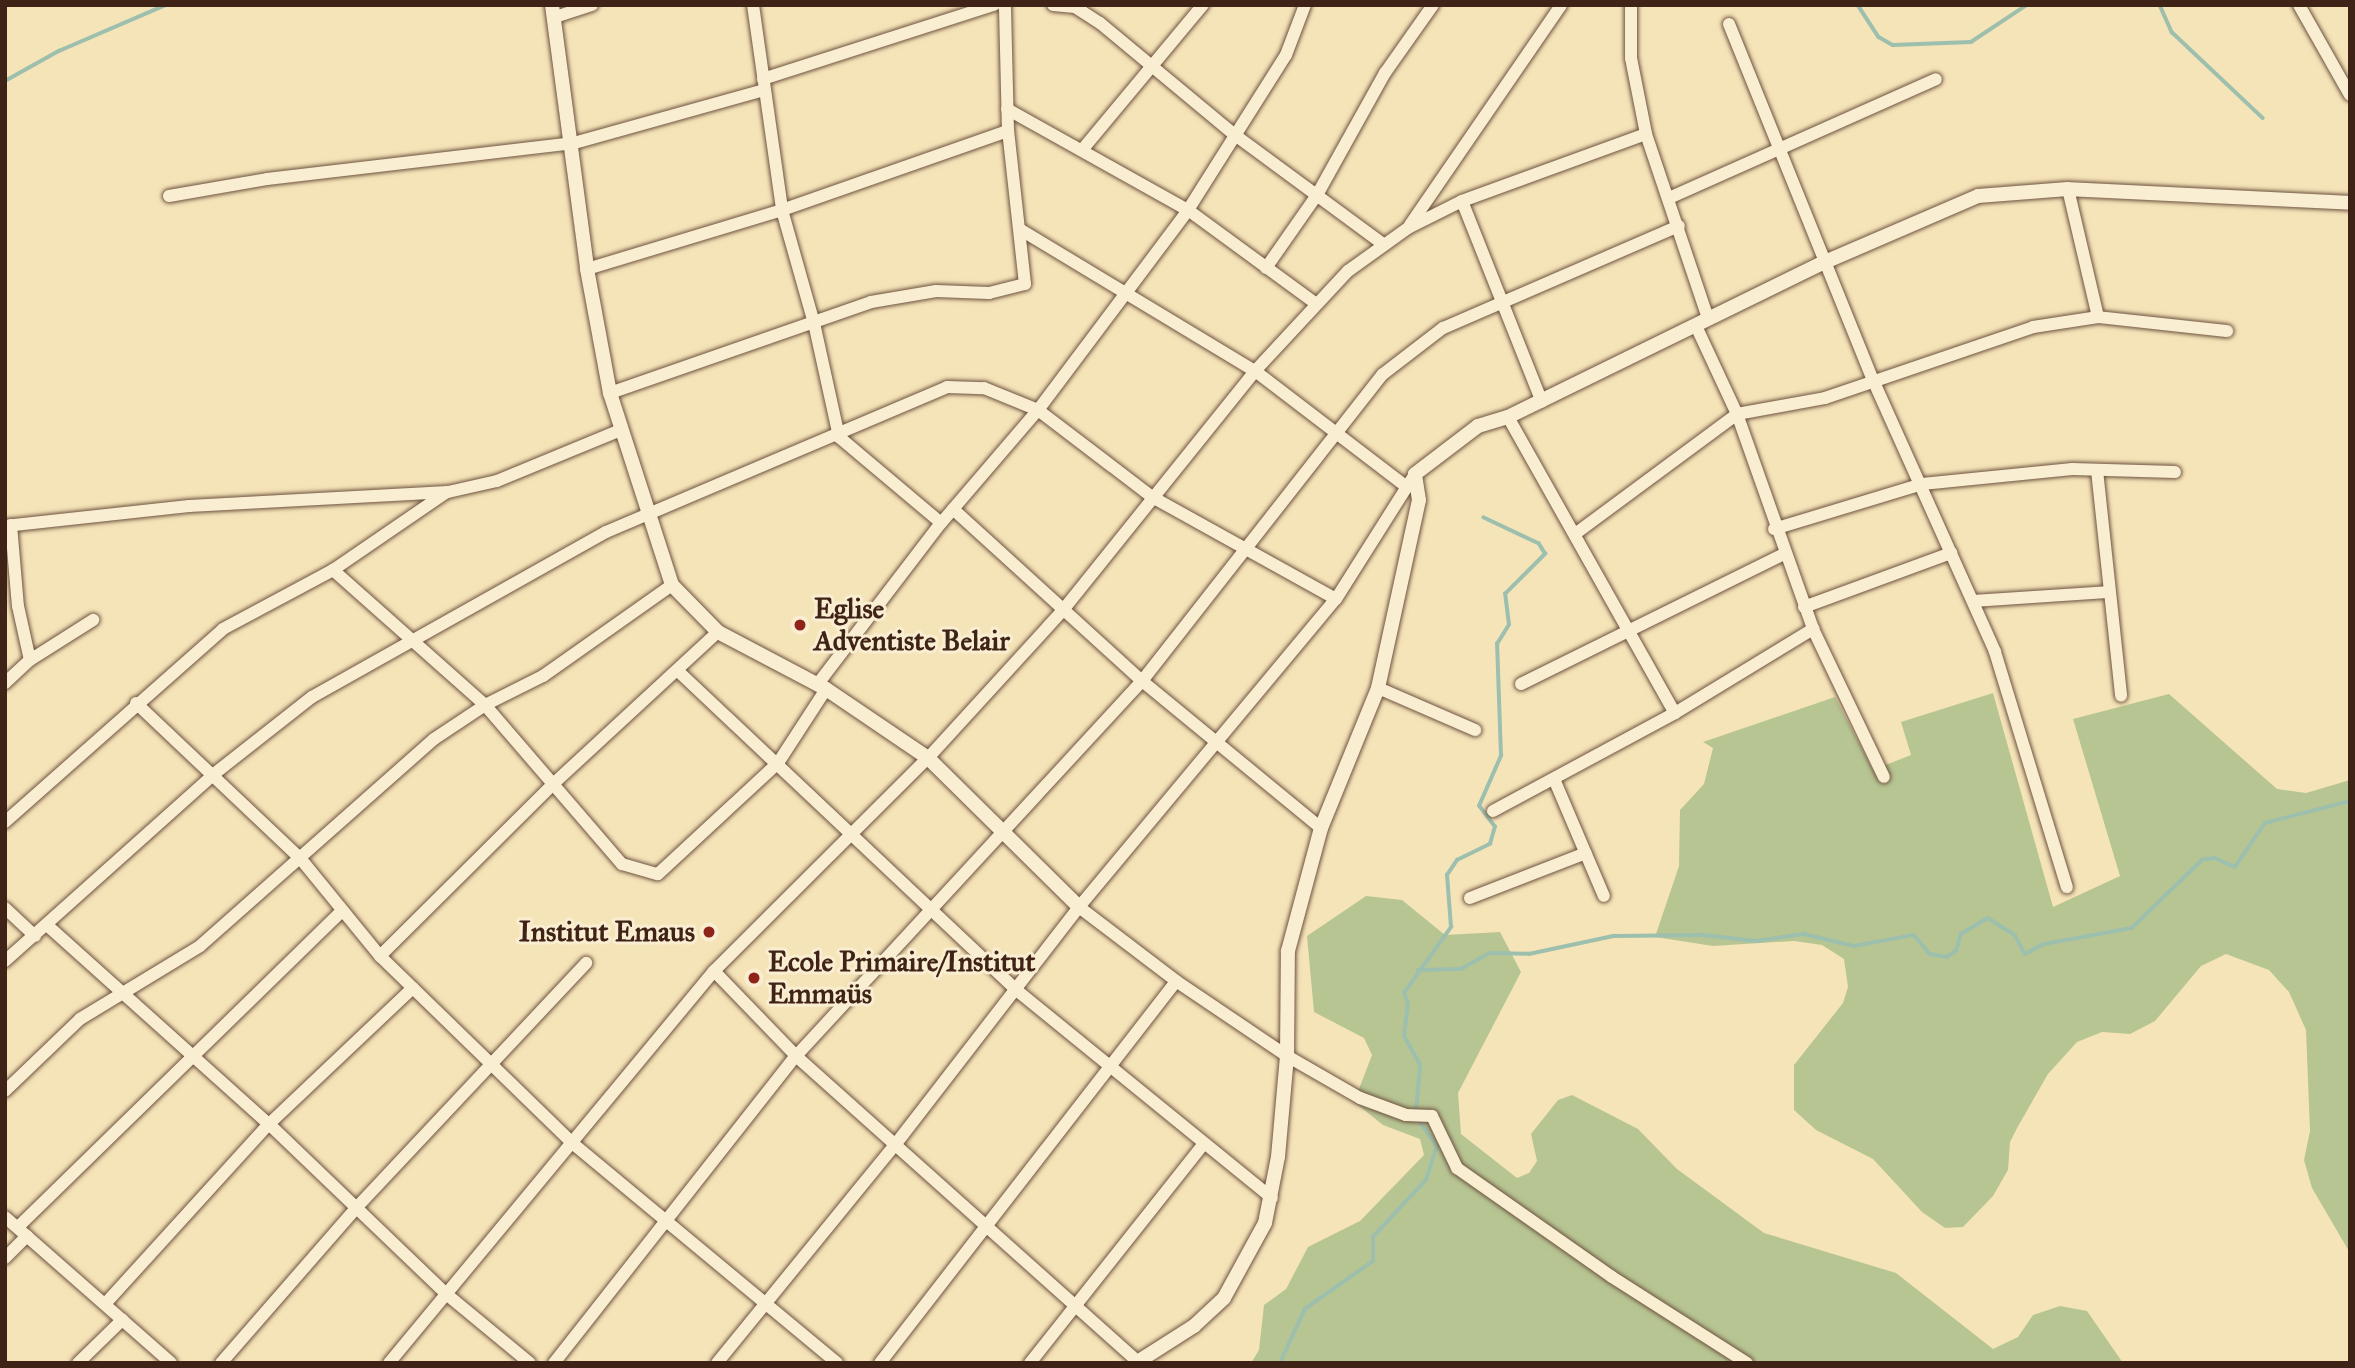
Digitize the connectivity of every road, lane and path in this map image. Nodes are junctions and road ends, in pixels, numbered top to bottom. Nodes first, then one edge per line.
1 (592, 5) edge
2 (753, 5) edge
3 (994, 5) edge
4 (1005, 5) edge
5 (1053, 5) edge
6 (1203, 5) edge
7 (1433, 5) edge
8 (1562, 5) edge
9 (1631, 5) edge
10 (2299, 5) edge
11 (1298, 8) edge
12 (554, 11) edge
13 (1729, 24) dead end
14 (1151, 66) junction
15 (2346, 77) edge
16 (1936, 79) dead end
17 (763, 84) junction
18 (2350, 95) edge
19 (1007, 109) junction
20 (1008, 131) junction
21 (1646, 134) junction
22 (1235, 135) junction
23 (574, 143) junction
24 (1779, 149) junction
25 (1082, 150) junction
26 (2068, 189) junction
27 (1317, 195) junction
28 (169, 196) dead end
29 (1669, 198) junction
30 (1462, 201) junction
31 (2350, 203) edge
32 (782, 210) junction
33 (1188, 210) junction
34 (1679, 226) junction
35 (1408, 228) junction
36 (1021, 230) junction
37 (1383, 244) junction
38 (1825, 262) junction
39 (1266, 268) junction
40 (587, 269) junction
41 (1126, 293) junction
42 (1500, 300) junction
43 (1315, 303) junction
44 (2098, 317) junction
45 (1702, 322) junction
46 (814, 323) junction
47 (2227, 331) dead end
48 (1255, 371) junction
49 (1873, 380) junction
50 (610, 393) junction
51 (1542, 402) junction
52 (1038, 410) junction
53 (1737, 414) junction
54 (1508, 417) junction
55 (621, 430) junction
56 (1333, 433) junction
57 (839, 437) junction
58 (2097, 470) junction
59 (2175, 472) dead end
60 (1415, 474) junction
61 (1922, 484) junction
62 (1404, 485) junction
63 (447, 492) junction
64 (1152, 497) junction
65 (953, 509) junction
66 (646, 514) junction
67 (941, 523) junction
68 (8, 525) edge
69 (1774, 529) junction
70 (1575, 534) junction
71 (1243, 551) junction
72 (1951, 552) junction
73 (1784, 554) junction
74 (333, 570) junction
75 (672, 585) junction
76 (2107, 592) junction
77 (1336, 599) junction
78 (1973, 601) junction
79 (1804, 607) junction
80 (1063, 610) junction
81 (93, 620) dead end
82 (1813, 629) junction
83 (1630, 631) junction
84 (718, 632) junction
85 (412, 640) junction
86 (30, 660) junction
87 (679, 672) junction
88 (1142, 681) junction
89 (5, 683) edge
90 (1521, 684) dead end
91 (822, 687) junction
92 (1378, 688) junction
93 (2121, 696) dead end
94 (136, 703) junction
95 (485, 705) junction
96 (1675, 713) junction
97 (1475, 730) dead end
98 (1218, 744) junction
99 (928, 758) junction
100 (778, 763) junction
101 (214, 774) junction
102 (1884, 777) dead end
103 (1554, 779) junction
104 (552, 785) junction
105 (1493, 811) dead end
106 (5, 822) edge
107 (1321, 828) junction
108 (1006, 831) junction
109 (850, 835) junction
110 (1586, 853) junction
111 (300, 858) junction
112 (2067, 887) dead end
113 (1604, 896) dead end
114 (1470, 898) dead end
115 (1079, 907) junction
116 (5, 908) edge
117 (342, 911) junction
118 (930, 911) junction
119 (48, 926) junction
120 (35, 936) junction
121 (380, 956) junction
122 (5, 961) edge
123 (586, 963) dead end
124 (714, 971) junction
125 (1176, 981) junction
126 (413, 988) junction
127 (1015, 989) junction
128 (123, 991) junction
129 (194, 1056) junction
130 (796, 1056) junction
131 (1287, 1056) junction
132 (1111, 1064) junction
133 (490, 1066) junction
134 (5, 1091) edge
135 (269, 1124) junction
136 (571, 1142) junction
137 (895, 1144) junction
138 (1203, 1145) junction
139 (1272, 1198) junction
140 (357, 1207) junction
141 (5, 1217) edge
142 (668, 1218) junction
143 (987, 1225) junction
144 (23, 1232) junction
145 (5, 1258) edge
146 (445, 1293) junction
147 (765, 1302) junction
148 (105, 1304) junction
149 (1074, 1306) junction
150 (122, 1320) junction
151 (1137, 1362) edge
152 (78, 1363) edge
153 (171, 1363) edge
154 (221, 1363) edge
155 (389, 1363) edge
156 (530, 1363) edge
157 (554, 1363) edge
158 (717, 1363) edge
159 (837, 1363) edge
160 (880, 1363) edge
161 (1030, 1363) edge
162 (1747, 1363) edge

1 - 12 street
2 - 17 street
3 - 17 street
4 - 19 street
5 - 14 street
6 - 14 street
7 - 27 street
8 - 35 street
9 - 21 street
10 - 15 street
11 - 22 street
12 - 23 street
13 - 24 street
14 - 22 street
14 - 25 street
15 - 18 street
16 - 24 street
17 - 23 street
17 - 32 street
19 - 20 street
19 - 25 street
20 - 32 street
20 - 36 street
21 - 29 street
21 - 30 street
22 - 27 street
22 - 33 street
23 - 28 street
23 - 40 street
24 - 29 street
24 - 38 street
25 - 33 street
26 - 31 street
26 - 38 street
26 - 44 street
27 - 37 street
27 - 39 street
29 - 34 street
30 - 35 street
30 - 42 street
32 - 40 street
32 - 46 street
33 - 39 street
33 - 41 street
34 - 42 street
34 - 45 street
35 - 37 street
36 - 41 street
36 - 46 street
37 - 43 street
38 - 45 street
38 - 49 street
39 - 43 street
40 - 50 street
41 - 48 street
41 - 52 street
42 - 51 street
42 - 56 street
43 - 48 street
44 - 47 street
44 - 49 street
45 - 51 street
45 - 53 street
46 - 50 street
46 - 57 street
48 - 56 street
48 - 64 street
49 - 53 street
49 - 61 street
50 - 55 street
51 - 54 street
52 - 57 street
52 - 64 street
52 - 65 street
53 - 69 street
53 - 70 street
54 - 60 street
54 - 70 street
55 - 63 street
55 - 66 street
56 - 62 street
56 - 71 street
57 - 66 street
57 - 67 street
58 - 59 street
58 - 61 street
58 - 76 street
60 - 62 street
60 - 92 street
61 - 69 street
61 - 72 street
62 - 77 street
63 - 68 street
63 - 74 street
64 - 71 street
64 - 80 street
65 - 67 street
65 - 80 street
66 - 75 street
66 - 85 street
67 - 91 street
68 - 86 street
69 - 73 street
70 - 83 street
71 - 77 street
71 - 88 street
72 - 78 street
72 - 79 street
73 - 79 street
73 - 83 street
74 - 85 street
74 - 94 street
75 - 84 street
75 - 95 street
76 - 78 street
76 - 93 street
77 - 98 street
78 - 112 street
79 - 82 street
80 - 88 street
80 - 99 street
81 - 86 street
82 - 96 street
82 - 102 street
83 - 90 street
83 - 96 street
84 - 87 street
84 - 91 street
85 - 95 street
85 - 101 street
86 - 89 street
87 - 100 street
87 - 104 street
88 - 98 street
88 - 108 street
91 - 99 street
91 - 100 street
92 - 97 street
92 - 107 street
94 - 101 street
94 - 106 street
95 - 104 street
95 - 111 street
96 - 103 street
98 - 107 street
98 - 115 street
99 - 108 street
99 - 109 street
100 - 104 street
100 - 109 street
101 - 111 street
101 - 119 street
103 - 105 street
103 - 110 street
104 - 121 street
107 - 131 street
108 - 115 street
108 - 118 street
109 - 118 street
109 - 124 street
110 - 113 street
110 - 114 street
111 - 117 street
111 - 128 street
115 - 125 street
115 - 127 street
116 - 120 street
117 - 121 street
117 - 129 street
118 - 127 street
118 - 130 street
119 - 120 street
119 - 128 street
120 - 122 street
121 - 126 street
123 - 133 street
124 - 130 street
124 - 136 street
125 - 131 street
125 - 132 street
126 - 133 street
126 - 135 street
127 - 132 street
127 - 137 street
128 - 129 street
128 - 134 street
129 - 135 street
129 - 144 street
130 - 137 street
130 - 142 street
131 - 139 street
131 - 162 street
132 - 138 street
132 - 143 street
133 - 136 street
133 - 140 street
135 - 140 street
135 - 148 street
136 - 142 street
136 - 146 street
137 - 143 street
137 - 147 street
138 - 139 street
138 - 149 street
139 - 151 street
140 - 146 street
140 - 154 street
141 - 144 street
142 - 147 street
142 - 157 street
143 - 149 street
143 - 160 street
144 - 145 street
144 - 148 street
146 - 155 street
146 - 156 street
147 - 158 street
147 - 159 street
148 - 150 street
149 - 151 street
149 - 161 street
150 - 152 street
150 - 153 street

